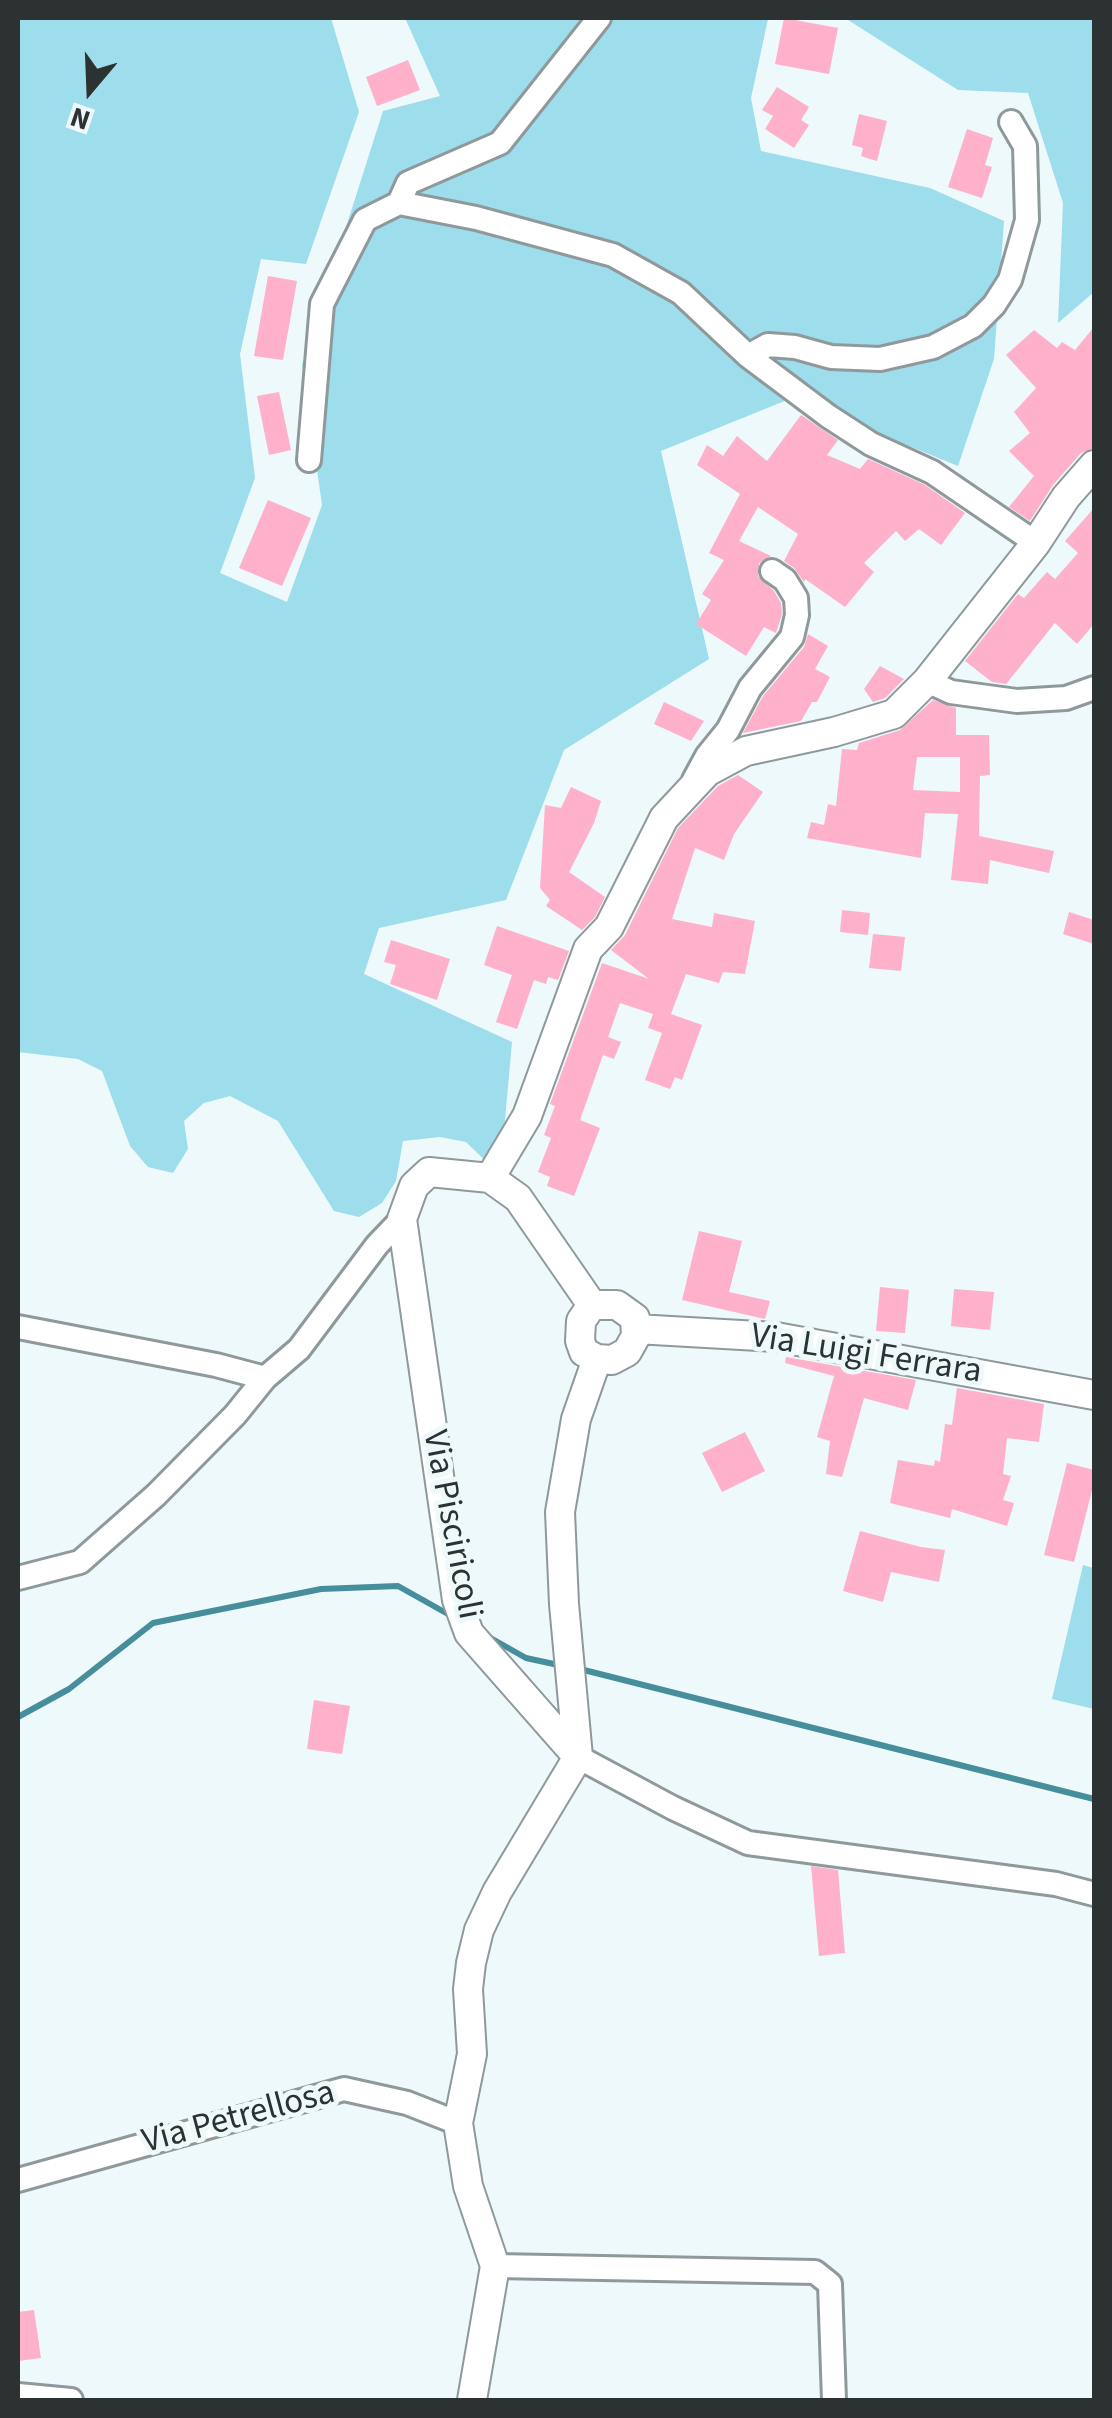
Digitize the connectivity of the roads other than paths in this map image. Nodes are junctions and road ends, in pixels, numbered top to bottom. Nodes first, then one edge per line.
1 (599, 18) edge
2 (1011, 122) dead end
3 (398, 204) junction
4 (748, 356) junction
5 (308, 460) dead end
6 (1094, 465) edge
7 (1094, 483) edge
8 (1036, 543) junction
9 (772, 571) dead end
10 (927, 681) junction
11 (1094, 688) edge
12 (686, 794) junction
13 (490, 1178) junction
14 (402, 1219) junction
15 (592, 1305) junction
16 (18, 1328) edge
17 (636, 1329) junction
18 (596, 1359) junction
19 (265, 1378) junction
20 (1094, 1395) edge
21 (18, 1578) edge
22 (570, 1749) junction
23 (1094, 1894) edge
24 (458, 2123) junction
25 (18, 2180) edge
26 (495, 2266) junction
27 (18, 2396) edge
28 (72, 2400) edge
29 (472, 2400) edge
30 (834, 2400) edge

1 - 3 street
2 - 4 street
3 - 4 street
3 - 5 street
4 - 8 street
6 - 8 street
7 - 8 street
8 - 10 street
9 - 12 street
10 - 11 street
10 - 12 street
12 - 13 street
13 - 14 street
13 - 15 street
14 - 19 street
14 - 22 street, Via Pisciricoli
15 - 17 street, Via Luigi Ferrara
15 - 18 street
16 - 19 street
17 - 18 street
17 - 20 street, Via Luigi Ferrara
18 - 22 street
19 - 21 street
22 - 23 street
22 - 24 street
24 - 25 street, Via Petrellosa
24 - 26 street
26 - 29 street
26 - 30 street
27 - 28 street

